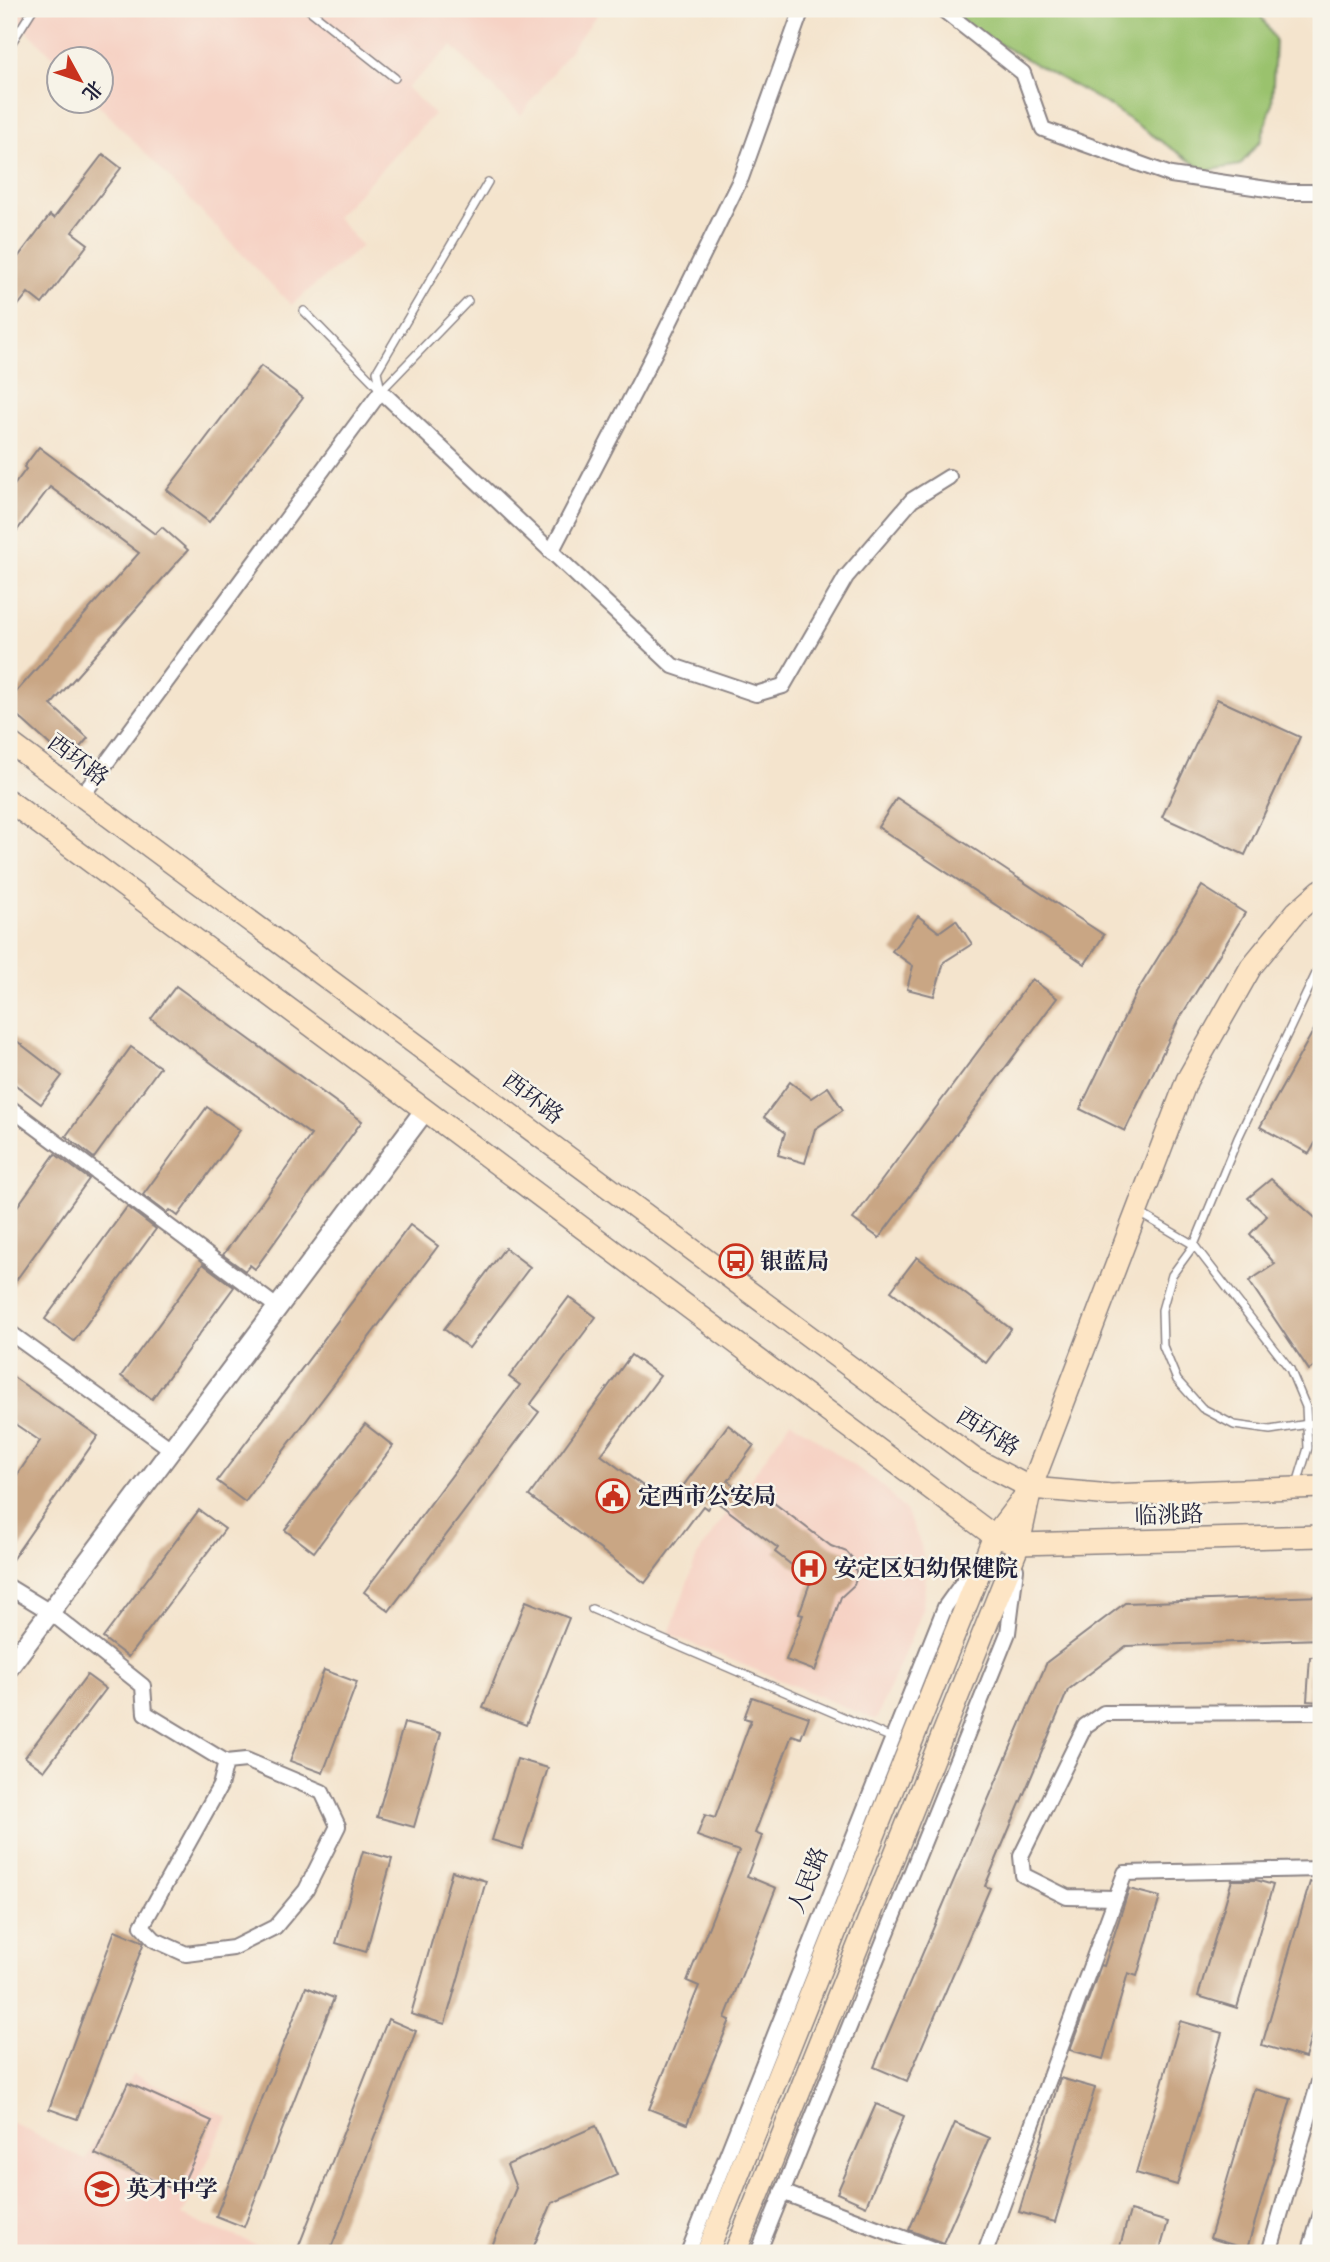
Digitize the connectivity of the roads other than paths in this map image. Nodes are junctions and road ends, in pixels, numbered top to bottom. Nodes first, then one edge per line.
1 (33, 9) edge
2 (308, 9) edge
3 (802, 9) edge
4 (942, 9) edge
5 (9, 47) edge
6 (395, 78) dead end
7 (488, 182) dead end
8 (1321, 192) edge
9 (468, 301) dead end
10 (304, 311) dead end
11 (381, 391) junction
12 (949, 477) dead end
13 (551, 552) junction
14 (9, 742) edge
15 (82, 796) junction
16 (9, 801) edge
17 (1321, 890) edge
18 (1321, 962) edge
19 (9, 1107) edge
20 (425, 1110) junction
21 (1137, 1212) junction
22 (1194, 1245) junction
23 (277, 1307) junction
24 (9, 1332) edge
25 (1321, 1422) edge
26 (1306, 1423) junction
27 (171, 1450) junction
28 (1321, 1487) edge
29 (1031, 1488) junction
30 (1296, 1488) junction
31 (995, 1536) junction
32 (1321, 1536) edge
33 (1019, 1544) junction
34 (9, 1587) edge
35 (592, 1609) dead end
36 (50, 1612) junction
37 (9, 1667) edge
38 (1321, 1712) edge
39 (893, 1738) junction
40 (226, 1762) junction
41 (1321, 1869) edge
42 (1116, 1898) junction
43 (1321, 2074) edge
44 (782, 2192) junction
45 (1321, 2214) edge
46 (688, 2253) edge
47 (707, 2253) edge
48 (735, 2253) edge
49 (758, 2253) edge
50 (943, 2253) edge
51 (985, 2253) edge
52 (1269, 2253) edge
53 (1309, 2253) edge

1 - 5 lane
2 - 6 lane
3 - 13 street
4 - 8 street
7 - 11 lane
9 - 11 lane
10 - 11 lane
11 - 13 street
11 - 15 street
12 - 13 street
14 - 15 main road, 西环路
15 - 29 main road, 西环路
16 - 20 main road
17 - 21 main road
18 - 22 lane
19 - 23 street
20 - 23 street
20 - 31 main road
21 - 22 lane
21 - 29 main road
22 - 26 lane
22 - 26 lane
23 - 27 street
24 - 27 street
25 - 26 lane
26 - 30 lane
27 - 36 street
28 - 30 main road, 临洮路
29 - 30 main road, 临洮路
29 - 31 main road, 人民路
29 - 33 main road
31 - 33 main road
31 - 39 street, 人民路
31 - 47 main road, 人民路
32 - 33 main road, 临洮路
33 - 44 street
33 - 48 main road
34 - 36 street
35 - 39 lane
36 - 37 street
36 - 40 street
38 - 42 street
39 - 46 street, 人民路
40 - 40 street
41 - 42 street
42 - 51 street
43 - 52 street
44 - 49 street
44 - 50 street
45 - 53 street

